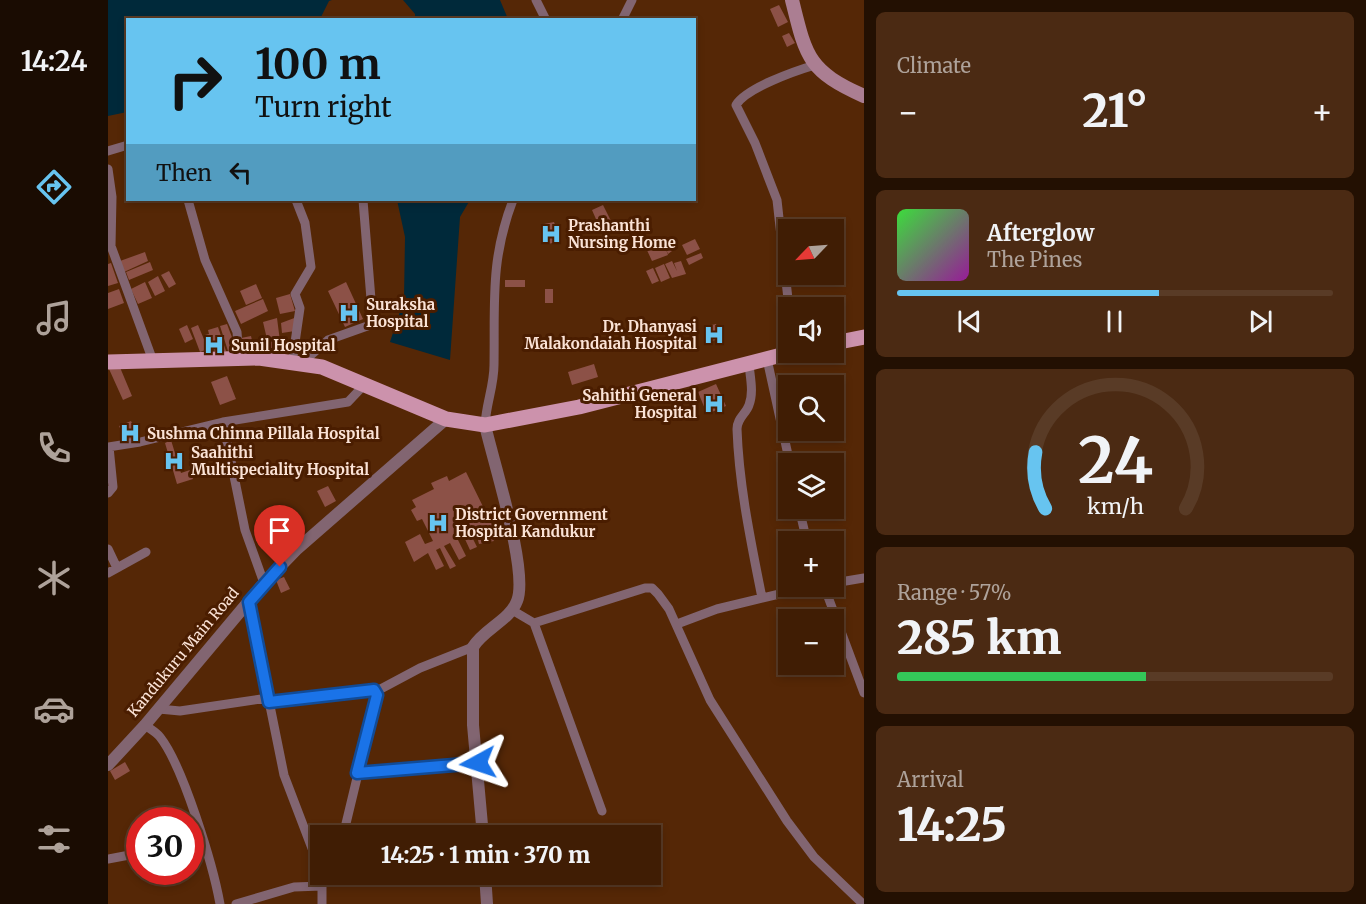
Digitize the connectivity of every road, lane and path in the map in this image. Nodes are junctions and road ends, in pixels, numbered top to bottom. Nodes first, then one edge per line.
1 (536, 0) edge
2 (632, 0) edge
3 (792, 0) edge
4 (545, 18) edge
5 (623, 18) edge
6 (815, 65) junction
7 (864, 96) edge
8 (126, 146) edge
9 (108, 150) edge
10 (108, 169) edge
11 (188, 201) edge
12 (296, 201) edge
13 (363, 201) edge
14 (513, 201) edge
15 (788, 297) edge
16 (864, 337) edge
17 (844, 341) edge
18 (778, 356) edge
19 (239, 358) junction
20 (767, 359) junction
21 (153, 361) junction
22 (108, 362) edge
23 (296, 363) junction
24 (749, 364) junction
25 (365, 384) junction
26 (446, 419) junction
27 (223, 422) junction
28 (485, 425) junction
29 (108, 447) edge
30 (788, 453) edge
31 (108, 493) edge
32 (108, 549) edge
33 (146, 552) dead end
34 (112, 571) edge
35 (864, 578) edge
36 (844, 581) edge
37 (264, 583) junction
38 (778, 594) edge
39 (828, 597) edge
40 (762, 598) junction
41 (249, 602) junction
42 (512, 610) junction
43 (534, 622) junction
44 (677, 624) junction
45 (472, 647) junction
46 (375, 692) junction
47 (864, 693) edge
48 (268, 700) junction
49 (159, 709) junction
50 (145, 725) junction
51 (478, 763) junction
52 (108, 765) edge
53 (357, 773) junction
54 (190, 807) edge
55 (602, 811) dead end
56 (345, 825) edge
57 (482, 825) edge
58 (310, 842) edge
59 (204, 848) edge
60 (126, 856) edge
61 (108, 859) edge
62 (310, 882) edge
63 (323, 885) edge
64 (486, 885) edge
65 (220, 904) edge
66 (236, 904) edge
67 (322, 904) edge
68 (487, 904) edge
69 (863, 904) edge

1 - 4 street
2 - 5 street
3 - 6 main road
6 - 7 main road
6 - 15 street
8 - 9 street
10 - 21 street
11 - 19 street
12 - 23 street
13 - 23 street
14 - 28 street
16 - 17 main road
18 - 20 main road
19 - 21 main road
19 - 23 main road
20 - 24 main road
20 - 30 street
21 - 22 main road
23 - 25 main road
24 - 28 main road
24 - 40 street
25 - 26 main road
25 - 27 street
26 - 28 main road
26 - 37 street, Kandukuru Main Road
27 - 29 street
27 - 37 street
28 - 42 street
29 - 31 street
32 - 34 street
33 - 34 street
35 - 36 street
37 - 41 street, Kandukuru Main Road
38 - 40 street
39 - 47 street
40 - 44 street
41 - 48 street
41 - 49 street, Kandukuru Main Road
42 - 43 street
42 - 45 street
43 - 44 street
43 - 55 street
44 - 69 street
45 - 46 street
45 - 51 street
46 - 48 street
46 - 53 street
48 - 49 street
48 - 58 street
49 - 50 street, Kandukuru Main Road
50 - 52 street, Kandukuru Main Road
50 - 54 street
51 - 53 street
51 - 57 street
53 - 56 street
59 - 65 street
60 - 61 street
62 - 66 street
63 - 67 street
64 - 68 street

